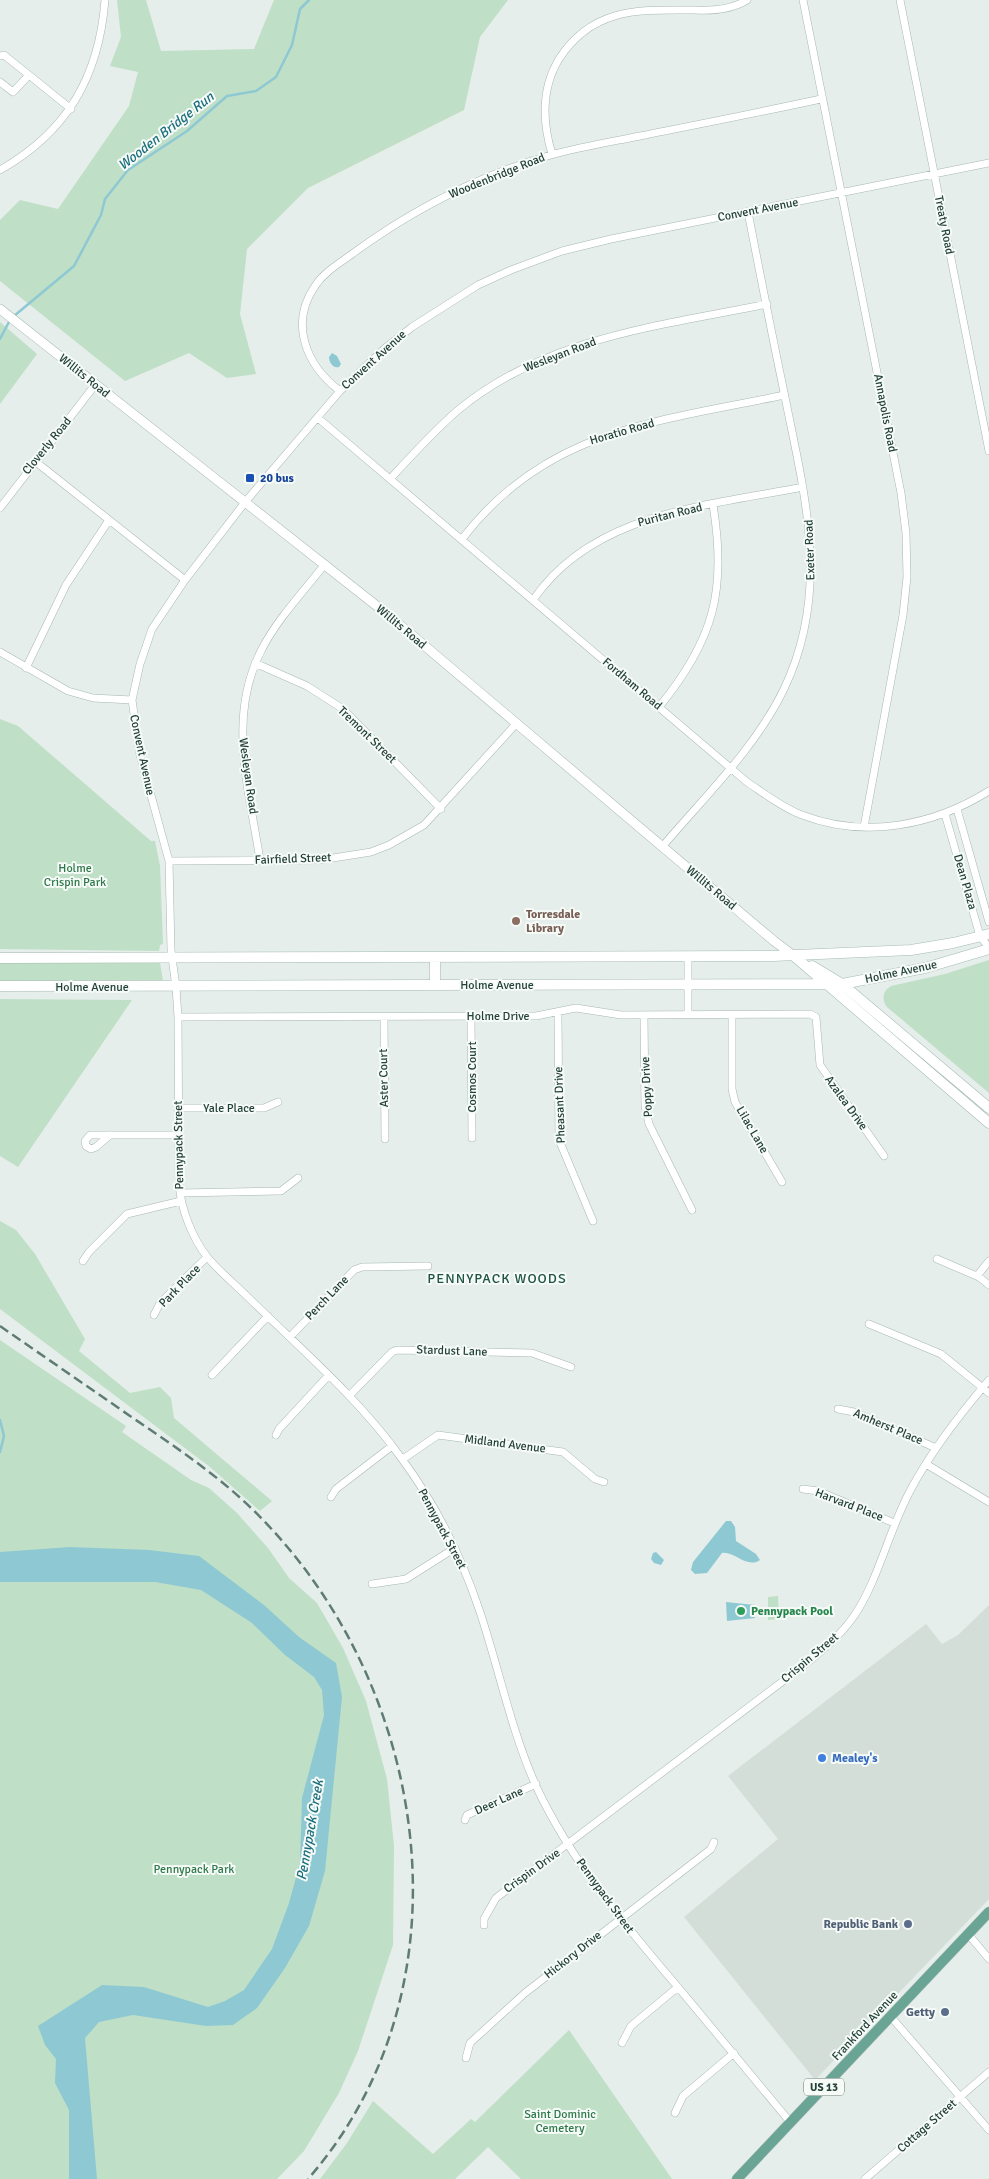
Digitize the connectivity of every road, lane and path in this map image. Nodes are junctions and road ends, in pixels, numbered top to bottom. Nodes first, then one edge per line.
1 (105, 0) edge
2 (747, 0) edge
3 (803, 0) edge
4 (900, 0) edge
5 (0, 56) edge
6 (28, 75) junction
7 (0, 82) edge
8 (821, 99) junction
9 (71, 109) junction
10 (552, 154) junction
11 (989, 163) edge
12 (0, 170) edge
13 (934, 174) junction
14 (841, 193) junction
15 (748, 212) junction
16 (767, 304) junction
17 (0, 309) edge
18 (95, 385) junction
19 (340, 391) junction
20 (784, 395) junction
21 (318, 418) junction
22 (989, 451) edge
23 (36, 462) junction
24 (390, 478) junction
25 (803, 486) junction
26 (246, 502) junction
27 (713, 505) junction
28 (0, 508) edge
29 (109, 520) junction
30 (462, 539) junction
31 (325, 564) junction
32 (185, 580) junction
33 (533, 600) junction
34 (0, 652) edge
35 (255, 663) junction
36 (26, 668) junction
37 (132, 700) junction
38 (660, 707) junction
39 (516, 724) junction
40 (730, 767) junction
41 (989, 792) edge
42 (441, 809) junction
43 (957, 809) junction
44 (945, 814) junction
45 (864, 827) junction
46 (662, 847) junction
47 (260, 860) junction
48 (168, 861) junction
49 (989, 922) edge
50 (984, 935) edge
51 (989, 948) edge
52 (794, 956) junction
53 (172, 957) junction
54 (688, 957) junction
55 (0, 958) edge
56 (435, 958) junction
57 (688, 984) junction
58 (824, 984) junction
59 (842, 984) junction
60 (435, 985) junction
61 (0, 986) edge
62 (176, 987) junction
63 (558, 1013) junction
64 (688, 1014) junction
65 (644, 1015) junction
66 (732, 1015) junction
67 (472, 1016) junction
68 (178, 1017) junction
69 (384, 1017) junction
70 (816, 1017) joint
71 (278, 1102) dead end
72 (178, 1108) junction
73 (989, 1108) edge
74 (989, 1123) edge
75 (110, 1135) dead end
76 (178, 1135) junction
77 (472, 1138) dead end
78 (385, 1139) dead end
79 (884, 1156) dead end
80 (298, 1178) dead end
81 (782, 1182) dead end
82 (180, 1193) junction
83 (181, 1201) junction
84 (692, 1210) dead end
85 (593, 1221) dead end
86 (207, 1257) junction
87 (937, 1260) dead end
88 (83, 1261) dead end
89 (989, 1261) edge
90 (428, 1266) dead end
91 (976, 1276) junction
92 (989, 1285) edge
93 (154, 1316) dead end
94 (268, 1316) junction
95 (869, 1324) dead end
96 (290, 1337) junction
97 (571, 1367) dead end
98 (212, 1375) dead end
99 (328, 1376) junction
100 (989, 1380) edge
101 (986, 1390) edge
102 (349, 1396) junction
103 (838, 1409) dead end
104 (276, 1435) dead end
105 (392, 1446) junction
106 (936, 1448) junction
107 (403, 1460) junction
108 (926, 1464) junction
109 (604, 1482) dead end
110 (803, 1489) dead end
111 (331, 1497) dead end
112 (989, 1502) edge
113 (894, 1523) junction
114 (455, 1548) junction
115 (372, 1584) dead end
116 (536, 1784) junction
117 (465, 1820) dead end
118 (714, 1842) dead end
119 (569, 1844) junction
120 (989, 1912) edge
121 (620, 1919) junction
122 (484, 1925) dead end
123 (968, 1934) junction
124 (989, 1958) edge
125 (678, 1987) junction
126 (891, 2017) junction
127 (622, 2042) dead end
128 (734, 2053) junction
129 (466, 2058) dead end
130 (989, 2072) edge
131 (960, 2097) junction
132 (675, 2113) dead end
133 (791, 2123) junction
134 (989, 2130) edge
135 (737, 2179) edge
136 (865, 2179) edge

1 - 9 street
2 - 10 street
3 - 8 street, Annapolis Road
4 - 13 street, Treaty Road
5 - 6 street
6 - 7 street
6 - 9 street
8 - 10 street, Woodenbridge Road
8 - 14 street, Annapolis Road
9 - 12 street
10 - 19 street, Woodenbridge Road
11 - 13 street, Convent Avenue
13 - 14 street, Convent Avenue
13 - 22 street, Treaty Road
14 - 15 street, Convent Avenue
14 - 45 street, Annapolis Road
15 - 16 street, Exeter Road
15 - 19 street, Convent Avenue
16 - 20 street, Exeter Road
16 - 24 street, Wesleyan Road
17 - 18 street, Willits Road
18 - 23 street, Cloverly Road
18 - 26 street, Willits Road
19 - 21 street, Convent Avenue
20 - 25 street, Exeter Road
20 - 30 street, Horatio Road
21 - 24 street, Fordham Road
21 - 26 street, Convent Avenue
23 - 28 street, Cloverly Road
23 - 29 street
24 - 30 street, Fordham Road
25 - 27 street, Puritan Road
25 - 40 street, Exeter Road
26 - 31 street, Willits Road
26 - 32 street, Convent Avenue
27 - 33 street, Puritan Road
27 - 38 street
29 - 32 street
29 - 36 street
30 - 33 street, Fordham Road
31 - 35 street, Wesleyan Road
31 - 39 street, Willits Road
32 - 37 street, Convent Avenue
33 - 38 street, Fordham Road
34 - 36 street
35 - 42 street, Tremont Street
35 - 47 street, Wesleyan Road
36 - 37 street
37 - 48 street, Convent Avenue
38 - 40 street, Fordham Road
39 - 42 street, Fairfield Street
39 - 46 street, Willits Road
40 - 45 street, Fordham Road
40 - 46 street, Exeter Road
41 - 43 street, Fordham Road
42 - 47 street, Fairfield Street
43 - 44 street, Fordham Road
43 - 49 street, Dean Plaza
44 - 45 street, Fordham Road
44 - 50 street, Dean Plaza
46 - 52 street, Willits Road
47 - 48 street, Fairfield Street
48 - 53 street, Convent Avenue
50 - 51 street, Dean Plaza
50 - 52 main road, Holme Avenue
51 - 59 main road, Holme Avenue
52 - 54 main road, Holme Avenue
52 - 58 main road, Willits Road
52 - 59 main road, Willits Road
53 - 55 main road, Holme Avenue
53 - 56 main road, Holme Avenue
53 - 62 street, Pennypack Street
54 - 56 main road, Holme Avenue
54 - 57 street
56 - 60 main road
57 - 58 main road, Holme Avenue
57 - 60 main road, Holme Avenue
57 - 64 street
58 - 59 main road, Holme Avenue
58 - 74 main road, Willits Road
59 - 73 main road, Willits Road
60 - 62 main road, Holme Avenue
61 - 62 main road, Holme Avenue
62 - 68 street, Pennypack Street
63 - 65 street, Holme Drive
63 - 67 street, Holme Drive
63 - 85 street, Pheasant Drive
64 - 65 street, Holme Drive
64 - 66 street, Holme Drive
65 - 84 street, Poppy Drive
66 - 70 street, Holme Drive
66 - 81 street, Lilac Lane
67 - 69 street, Holme Drive
67 - 77 street, Cosmos Court
68 - 69 street, Holme Drive
68 - 72 street, Pennypack Street
69 - 78 street, Aster Court
70 - 79 street, Azalea Drive
71 - 72 street, Yale Place
72 - 76 street, Pennypack Street
75 - 76 street
76 - 82 street, Pennypack Street
80 - 82 street
82 - 83 street, Pennypack Street
83 - 86 street, Pennypack Street
83 - 88 street
86 - 93 street, Park Place
86 - 94 street, Pennypack Street
87 - 91 street
89 - 91 street
90 - 96 street, Perch Lane
91 - 92 street
94 - 96 street, Pennypack Street
94 - 98 street
95 - 101 street
96 - 99 street, Pennypack Street
97 - 102 street, Stardust Lane
99 - 102 street, Pennypack Street
99 - 104 street
100 - 101 street, Crispin Street
101 - 106 street, Crispin Street
102 - 105 street, Pennypack Street
103 - 106 street, Amherst Place
105 - 107 street, Pennypack Street
105 - 111 street
106 - 108 street, Crispin Street
107 - 109 street, Midland Avenue
107 - 114 street, Pennypack Street
108 - 112 street, Amherst Place
108 - 113 street, Crispin Street
110 - 113 street, Harvard Place
113 - 119 street, Crispin Street
114 - 115 street
114 - 116 street, Pennypack Street
116 - 117 street, Deer Lane
116 - 119 street, Pennypack Street
118 - 121 street, Hickory Drive
119 - 121 street, Pennypack Street
119 - 122 street, Crispin Drive
120 - 123 main road, Frankford Avenue / US 13
121 - 125 street, Pennypack Street
121 - 129 street, Hickory Drive
123 - 124 street
123 - 126 main road, Frankford Avenue / US 13
125 - 127 street
125 - 128 street, Pennypack Street
126 - 131 street
126 - 133 main road, Frankford Avenue / US 13
128 - 132 street
128 - 133 street, Pennypack Street
130 - 131 street, Cottage Street
131 - 134 street
131 - 136 street, Cottage Street
133 - 135 main road, Frankford Avenue / US 13

